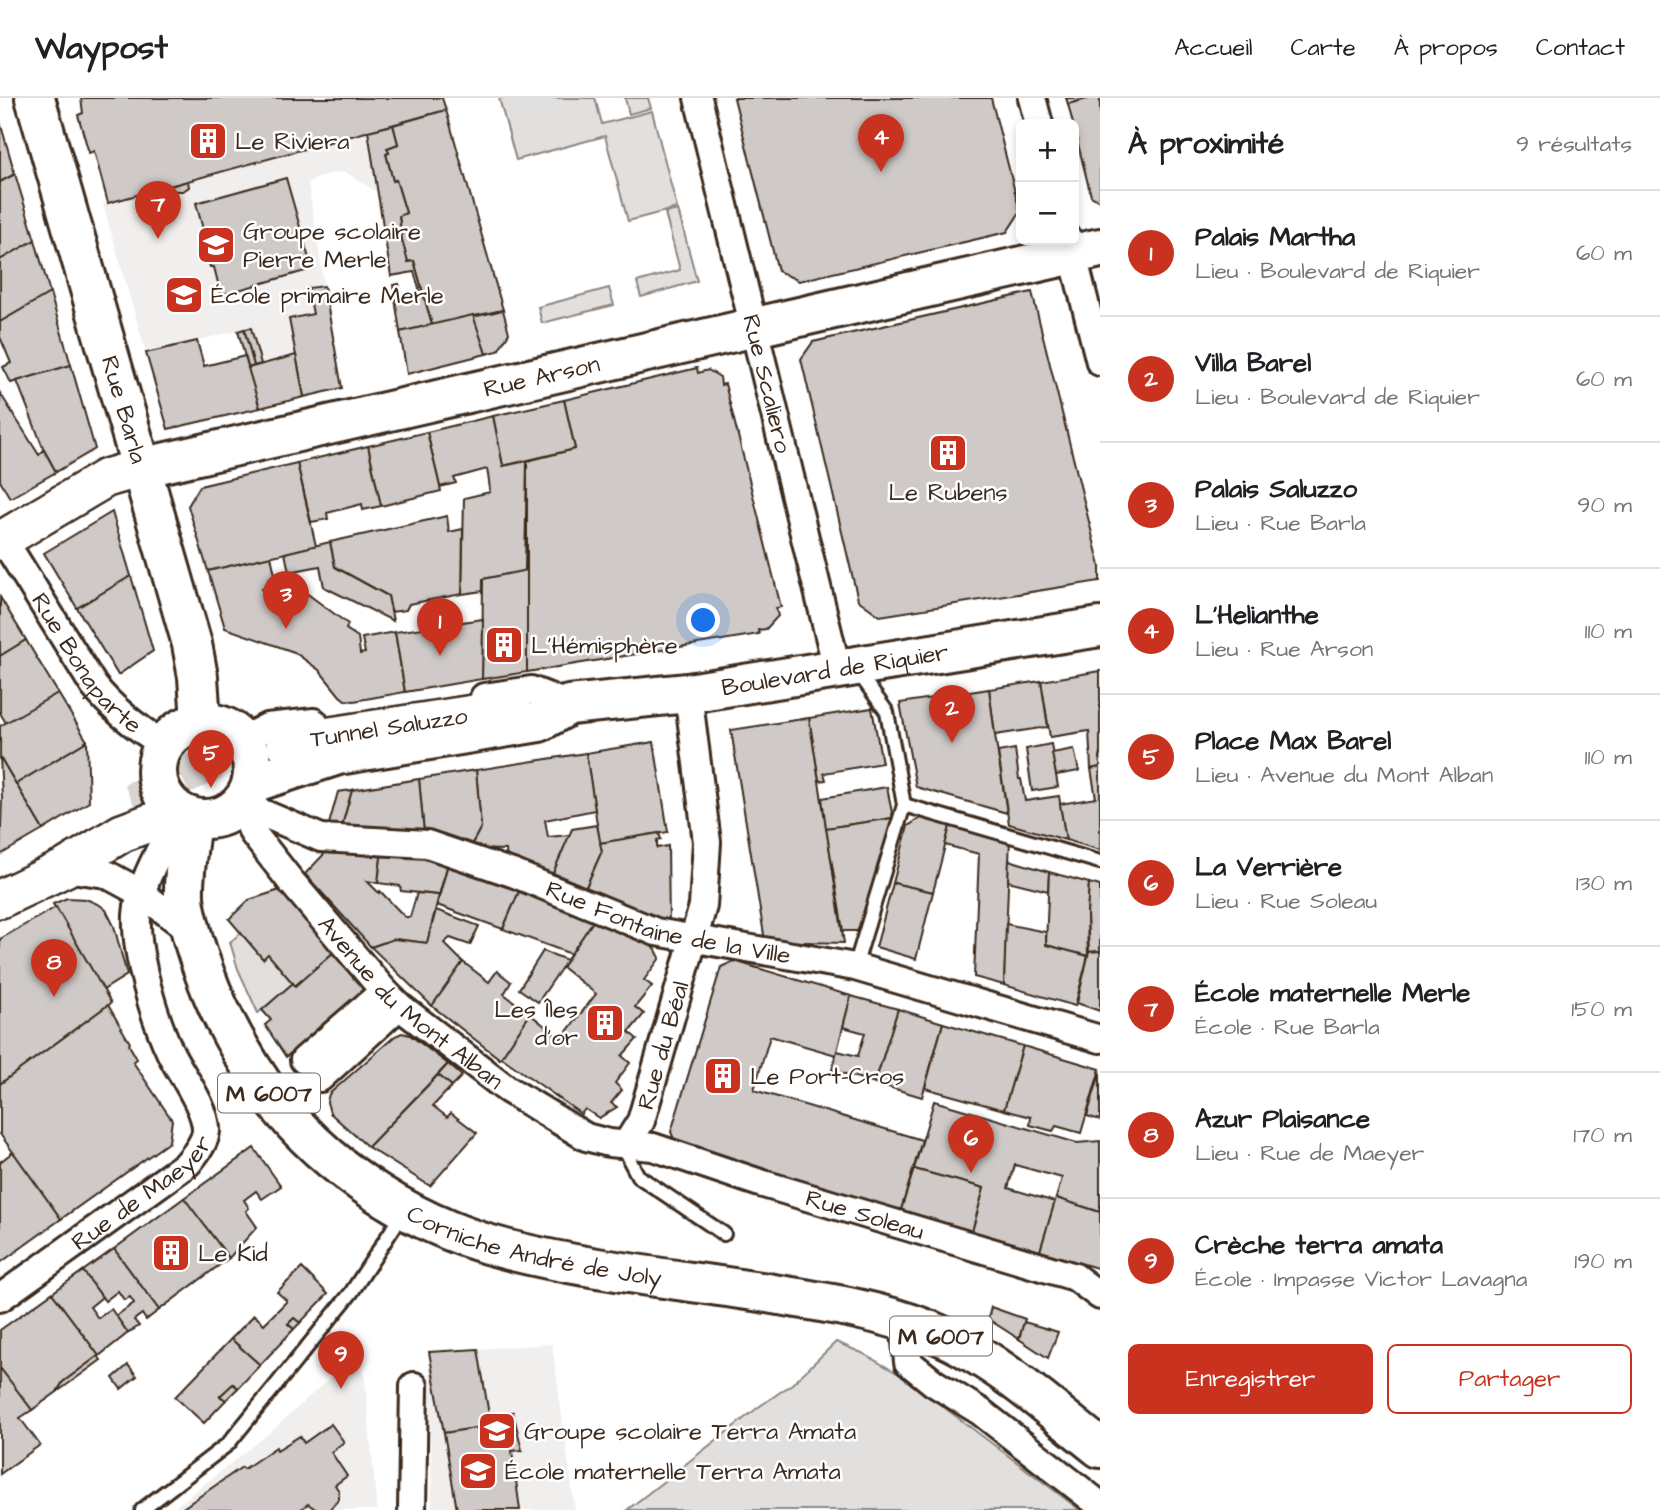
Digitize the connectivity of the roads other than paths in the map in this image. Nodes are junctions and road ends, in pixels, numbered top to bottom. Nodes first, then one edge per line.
1 (35, 98) edge
2 (698, 98) edge
3 (1032, 98) edge
4 (1038, 119) edge
5 (1081, 247) edge
6 (755, 327) junction
7 (1100, 362) edge
8 (141, 468) junction
9 (1, 538) edge
10 (1100, 627) edge
11 (846, 668) junction
12 (688, 693) junction
13 (551, 705) junction
14 (201, 722) junction
15 (242, 740) junction
16 (285, 743) tunnel mouth
17 (163, 744) junction
18 (246, 793) junction
19 (132, 801) tunnel mouth
20 (904, 805) junction
21 (185, 815) junction
22 (1100, 862) edge
23 (65, 867) junction
24 (0, 877) edge
25 (141, 893) junction
26 (0, 899) edge
27 (191, 931) junction
28 (695, 940) junction
29 (855, 967) junction
30 (392, 998) junction
31 (1100, 1039) edge
32 (312, 1069) dead end
33 (626, 1145) junction
34 (405, 1210) junction
35 (724, 1234) dead end
36 (1098, 1295) edge
37 (0, 1298) edge
38 (904, 1322) junction
39 (414, 1386) dead end
40 (1100, 1448) edge
41 (1100, 1506) edge
42 (142, 1510) edge
43 (412, 1510) edge

1 - 8 main road, Rue Barla
2 - 6 street, Rue Scaliero
3 - 4 street
5 - 6 main road, Rue Arson
5 - 7 street
6 - 8 main road, Rue Arson
6 - 11 street, Rue Scaliero
8 - 9 main road, Rue Arson
8 - 14 main road, Rue Barla
9 - 17 street, Rue Bonaparte
10 - 11 main road, Boulevard de Riquier
11 - 12 main road, Boulevard de Riquier
11 - 20 lane
12 - 13 main road, Boulevard de Riquier
12 - 28 street, Rue du Béal
13 - 15 street, Boulevard de Riquier
13 - 16 main road, Tunnel Saluzzo
13 - 18 main road, Boulevard de Riquier
14 - 15 main road
14 - 17 main road
15 - 18 main road
17 - 21 main road
18 - 21 main road
18 - 28 street, Rue Fontaine de la Ville
18 - 30 street, Avenue du Mont Alban
19 - 24 main road
20 - 22 lane
20 - 29 lane
21 - 23 main road
21 - 25 street, Rue de Maeyer
21 - 27 main road, Corniche André de Joly / M 6007
23 - 25 street
23 - 26 main road
25 - 27 street
25 - 37 street, Rue de Maeyer
27 - 34 main road, Corniche André de Joly / M 6007
28 - 29 street, Rue Fontaine de la Ville
28 - 33 street, Rue du Béal
29 - 31 street, Rue Fontaine de la Ville
30 - 32 street
30 - 33 street, Avenue du Mont Alban
33 - 35 lane
33 - 36 street, Rue Soleau
34 - 38 main road, Corniche André de Joly / M 6007
34 - 42 lane
38 - 40 main road, Corniche André de Joly / M 6007
38 - 41 street
39 - 43 street

